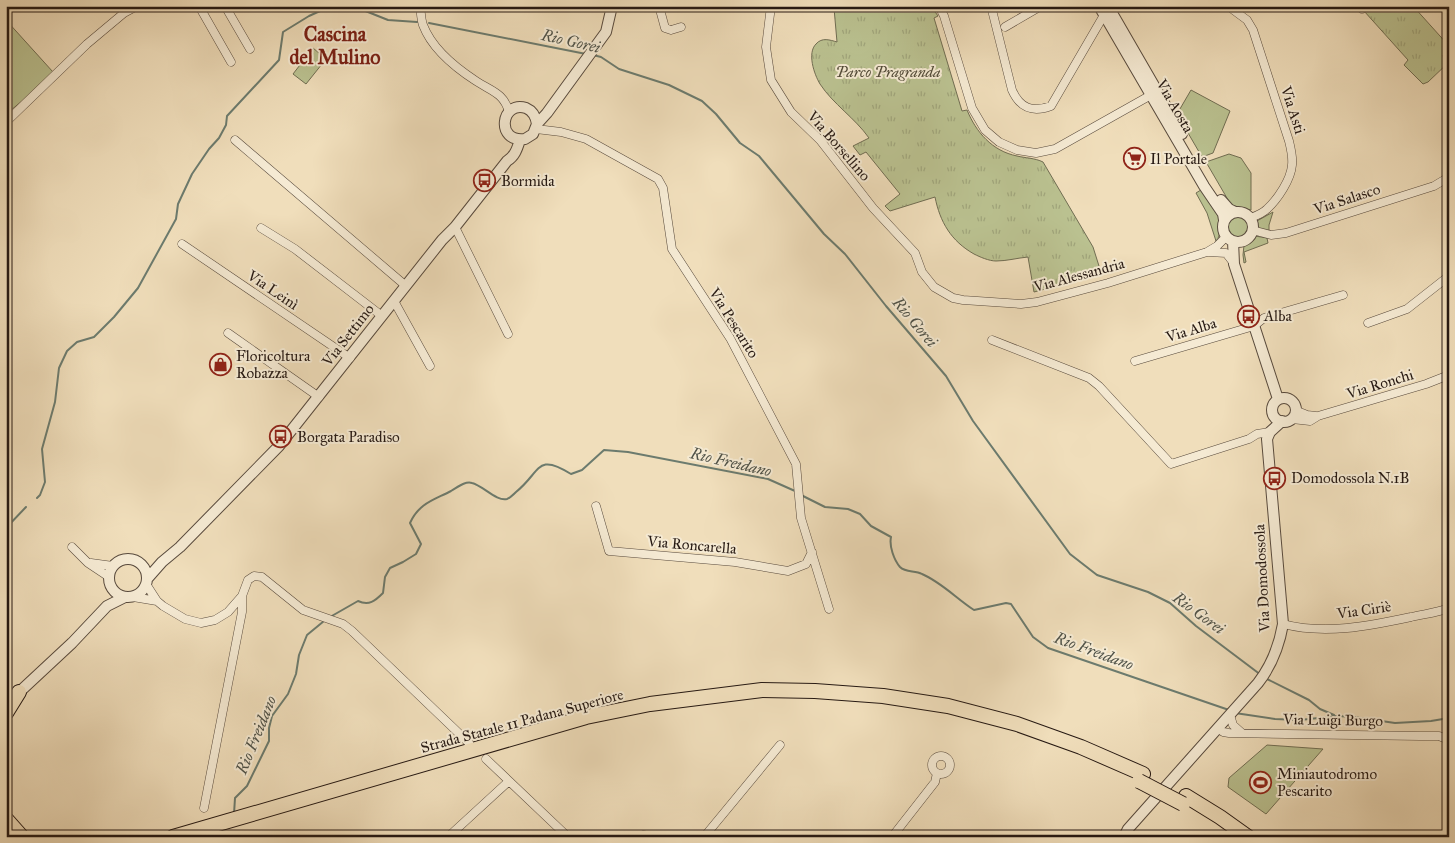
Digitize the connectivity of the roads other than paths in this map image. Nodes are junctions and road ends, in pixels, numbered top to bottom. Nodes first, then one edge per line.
1 (137, 6) edge
2 (199, 6) edge
3 (224, 6) edge
4 (420, 6) edge
5 (612, 6) edge
6 (659, 6) edge
7 (771, 6) edge
8 (940, 6) edge
9 (991, 6) edge
10 (1041, 6) edge
11 (1228, 6) edge
12 (1104, 9) edge
13 (681, 27) dead end
14 (1005, 27) dead end
15 (250, 49) dead end
16 (231, 62) dead end
17 (1152, 95) junction
18 (513, 110) junction
19 (6, 122) edge
20 (535, 122) junction
21 (562, 132) junction
22 (520, 138) junction
23 (1180, 138) junction
24 (235, 140) dead end
25 (1449, 177) edge
26 (1235, 212) junction
27 (1250, 218) junction
28 (1224, 220) junction
29 (455, 227) junction
30 (261, 228) dead end
31 (1252, 230) junction
32 (1234, 240) junction
33 (182, 244) dead end
34 (1207, 252) junction
35 (1234, 264) junction
36 (1449, 276) edge
37 (406, 286) junction
38 (934, 287) joint
39 (1343, 295) dead end
40 (394, 301) junction
41 (382, 316) junction
42 (1368, 323) dead end
43 (1257, 324) junction
44 (228, 333) dead end
45 (508, 334) dead end
46 (992, 340) dead end
47 (350, 358) junction
48 (1136, 361) dead end
49 (430, 366) dead end
50 (1449, 375) edge
51 (319, 397) junction
52 (1281, 398) junction
53 (1279, 425) junction
54 (596, 506) dead end
55 (72, 547) dead end
56 (812, 552) junction
57 (162, 562) junction
58 (88, 563) junction
59 (114, 566) junction
60 (143, 567) junction
61 (146, 581) junction
62 (110, 582) junction
63 (242, 596) junction
64 (129, 597) junction
65 (157, 602) junction
66 (107, 606) junction
67 (829, 608) dead end
68 (1449, 608) edge
69 (230, 610) junction
70 (241, 616) junction
71 (1283, 624) junction
72 (19, 692) junction
73 (6, 704) edge
74 (1233, 712) junction
75 (6, 713) edge
76 (1218, 728) junction
77 (1242, 733) junction
78 (1449, 740) edge
79 (469, 743) dead end
80 (780, 745) dead end
81 (486, 759) dead end
82 (937, 773) dead end
83 (1141, 777) junction
84 (509, 781) junction
85 (1184, 800) junction
86 (204, 808) dead end
87 (6, 819) edge
88 (1126, 833) edge
89 (22, 837) edge
90 (173, 837) edge
91 (203, 837) edge
92 (448, 837) edge
93 (568, 837) edge
94 (642, 837) edge
95 (654, 837) edge
96 (704, 837) edge
97 (892, 837) edge
98 (1116, 837) edge
99 (1235, 837) edge
100 (1248, 837) edge

1 - 19 street
2 - 16 street
3 - 15 street
4 - 18 street
5 - 20 street
6 - 13 street
7 - 38 street, Via Borsellino
8 - 17 street
9 - 12 street
10 - 14 street
11 - 27 street, Via Asti
12 - 17 street, Via Aosta
12 - 23 street, Via Aosta
17 - 23 street, Via Aosta
18 - 20 street
18 - 22 street
20 - 21 street, Via Pescarito
20 - 22 street
21 - 22 street
21 - 56 street, Via Pescarito
22 - 29 street, Via Settimo
23 - 26 street, Via Aosta
23 - 28 street, Via Aosta
24 - 37 street
25 - 31 street, Via Salasco
26 - 27 street
26 - 28 street
27 - 31 street
28 - 32 street
29 - 37 street, Via Settimo
29 - 45 street
30 - 41 street
31 - 32 street
32 - 34 street, Via Alessandria
32 - 35 street
32 - 43 street
33 - 47 street, Via Leinì
34 - 35 street
34 - 38 street, Via Alessandria
35 - 43 street
36 - 42 street
37 - 40 street, Via Settimo
39 - 43 street
40 - 41 street, Via Settimo
40 - 49 street
41 - 47 street, Via Settimo
43 - 48 street, Via Alba
43 - 52 street
44 - 51 street
46 - 53 street, Via Ronchi
47 - 51 street, Via Settimo
50 - 53 street, Via Ronchi
51 - 57 street, Via Settimo
52 - 53 street, Via Domodossola
52 - 53 street
53 - 71 street, Via Domodossola
54 - 56 street, Via Roncarella
55 - 58 street
56 - 67 street, Via Pescarito
57 - 60 street
57 - 61 street
58 - 59 street
58 - 62 street
59 - 60 street
59 - 62 street
60 - 61 street
61 - 64 street
61 - 65 street
62 - 64 street
62 - 66 street
63 - 69 street
63 - 70 street
63 - 79 street
64 - 65 street
64 - 66 street
65 - 69 street
66 - 72 street
68 - 71 street, Via Ciriè
69 - 70 street
70 - 86 street
71 - 74 street, Via Domodossola
72 - 73 street
72 - 75 highway
74 - 76 street, Via Domodossola
74 - 77 street
76 - 77 street, Via Luigi Burgo
76 - 88 street, Via Domodossola
77 - 78 street, Via Luigi Burgo
80 - 96 street
81 - 84 street
82 - 97 street
83 - 85 highway, Strada Statale 11 Padana Superiore, bridge
83 - 90 highway, Strada Statale 11 Padana Superiore
83 - 91 highway, Strada Statale 11 Padana Superiore
84 - 92 street
84 - 93 street
85 - 99 highway, Strada Statale 11 Padana Superiore
85 - 100 highway, Strada Statale 11 Padana Superiore
87 - 89 highway
88 - 98 street, Via Domodossola
94 - 95 street

